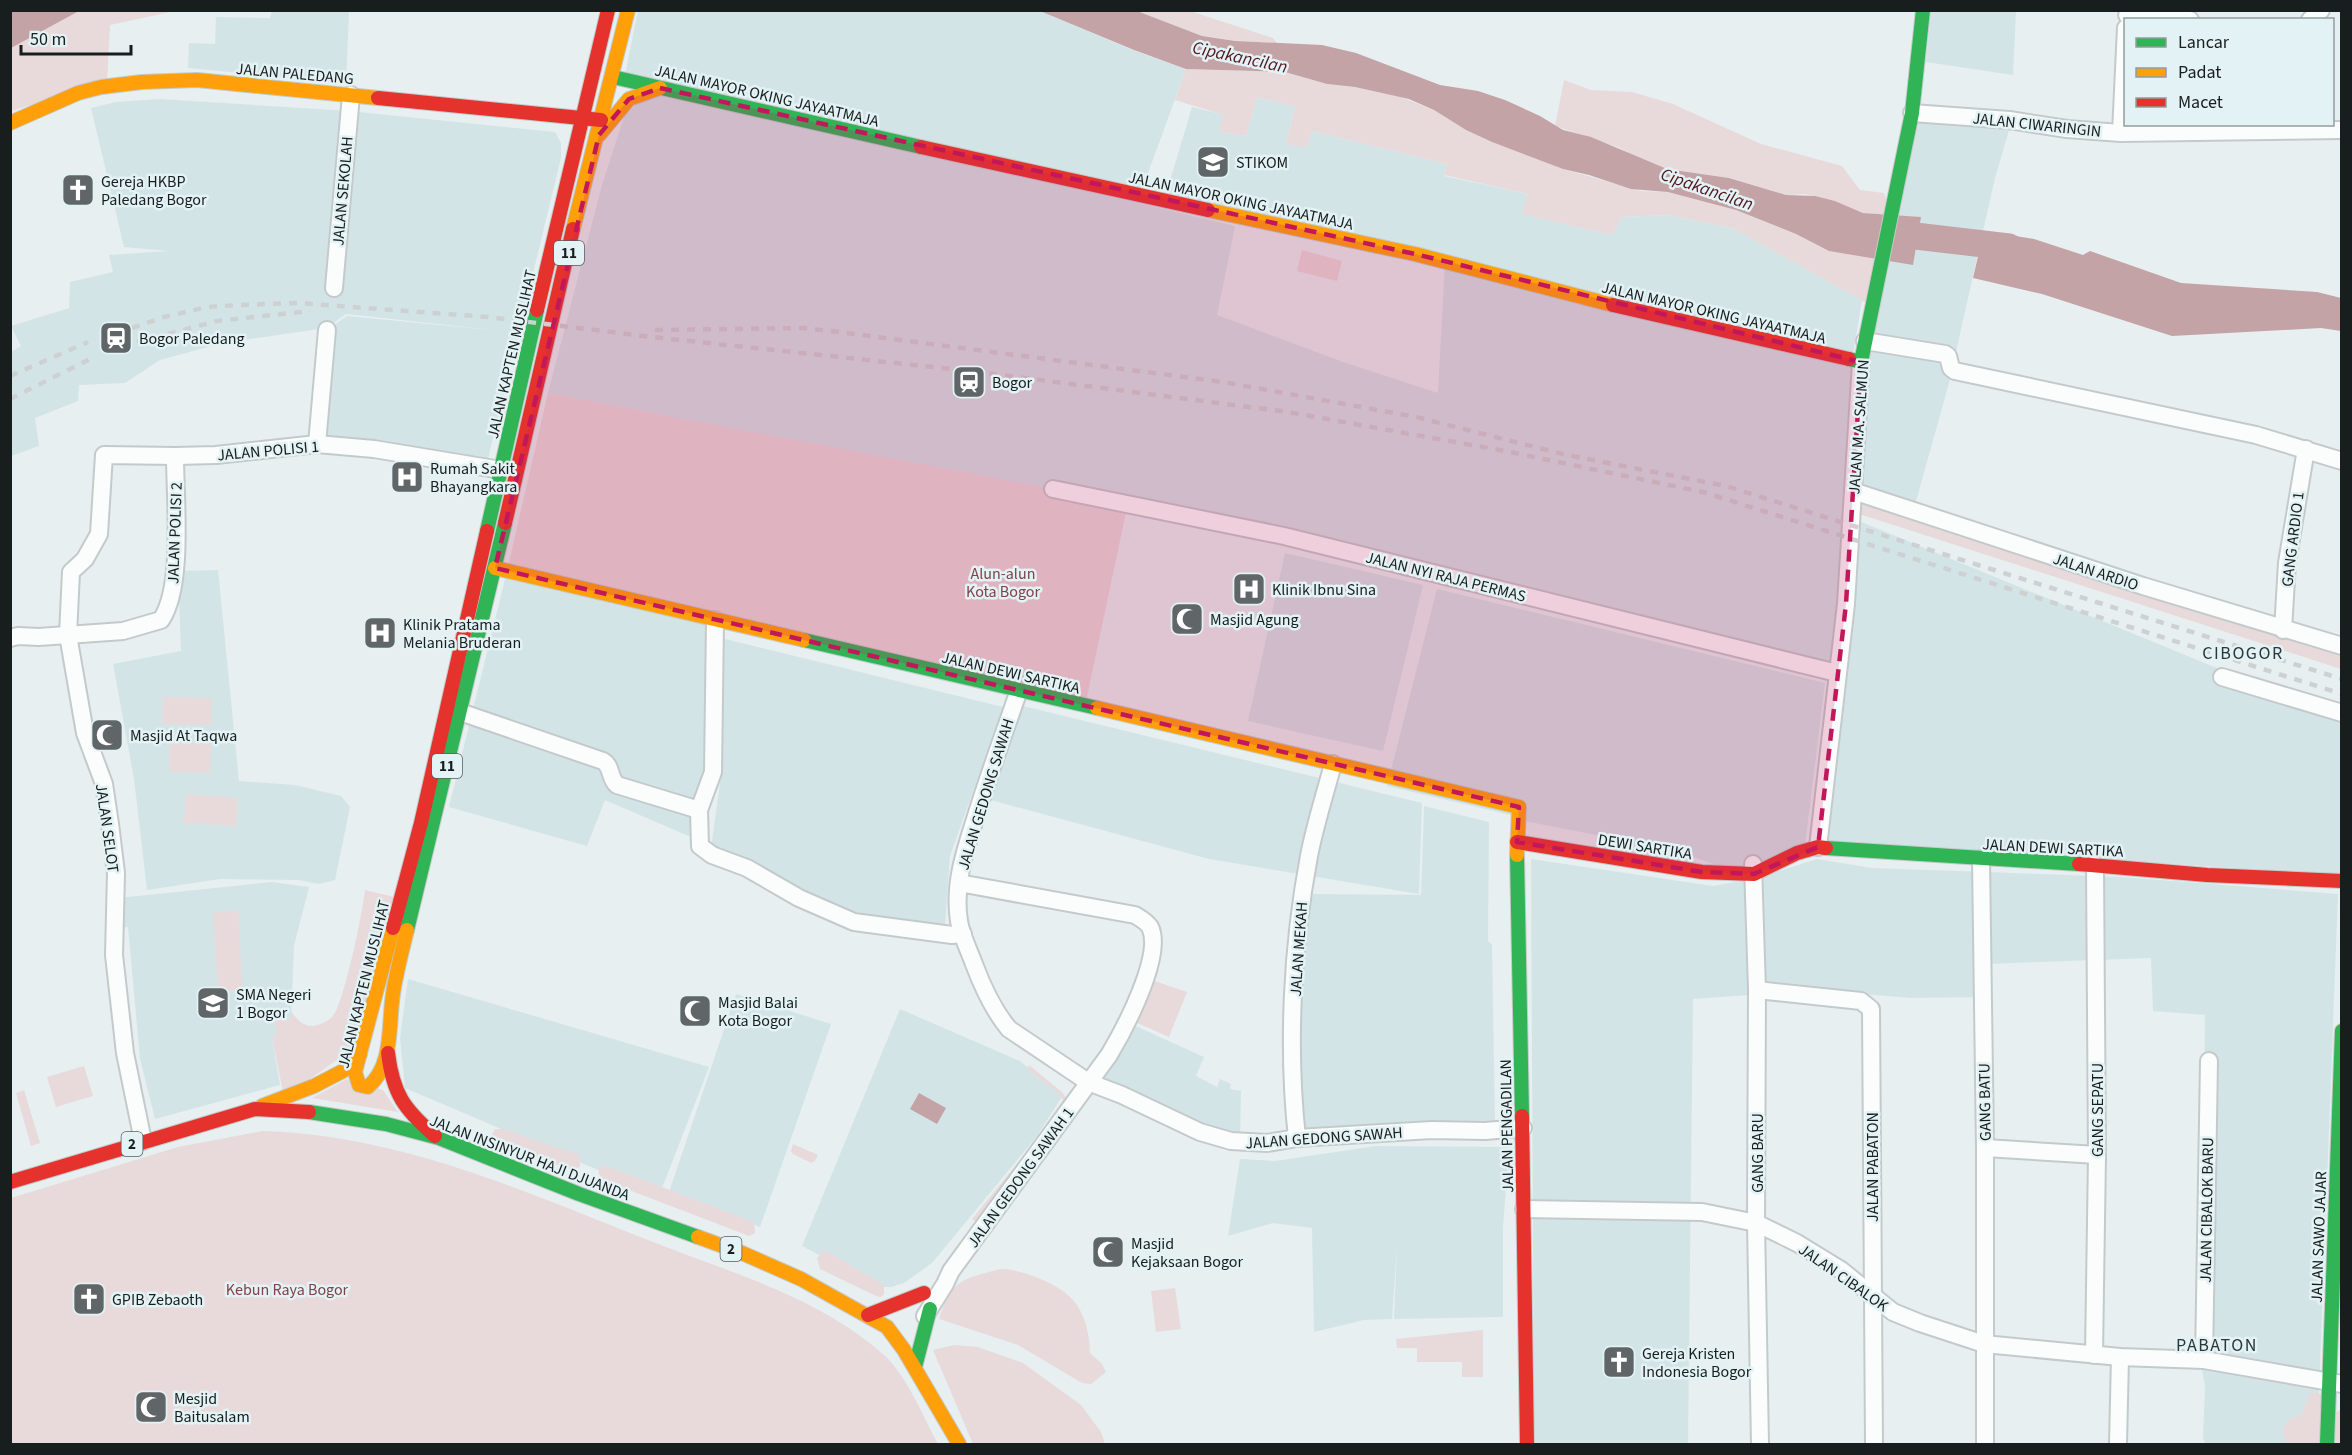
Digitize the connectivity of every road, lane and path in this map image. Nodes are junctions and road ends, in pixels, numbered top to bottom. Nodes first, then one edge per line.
1 (608, 10) edge
2 (628, 10) edge
3 (1923, 10) edge
4 (2124, 64) edge
5 (613, 77) junction
6 (660, 88) junction
7 (351, 95) junction
8 (1912, 113) junction
9 (583, 118) junction
10 (602, 121) junction
11 (10, 123) edge
12 (2342, 130) edge
13 (2121, 133) junction
14 (598, 135) junction
15 (334, 288) dead end
16 (327, 330) dead end
17 (1865, 341) junction
18 (1861, 362) junction
19 (317, 444) junction
20 (2306, 449) junction
21 (104, 455) joint
22 (175, 456) junction
23 (2342, 461) edge
24 (501, 470) junction
25 (1053, 489) dead end
26 (1853, 491) junction
27 (495, 568) junction
28 (715, 620) junction
29 (2283, 630) junction
30 (68, 635) junction
31 (10, 638) edge
32 (2342, 646) edge
33 (1837, 673) junction
34 (2222, 677) dead end
35 (1019, 690) junction
36 (460, 712) junction
37 (2342, 713) edge
38 (1334, 764) junction
39 (1519, 807) joint
40 (699, 810) junction
41 (1517, 842) junction
42 (1818, 847) junction
43 (1981, 860) junction
44 (2095, 865) junction
45 (1758, 868) junction
46 (2342, 881) edge
47 (959, 883) junction
48 (963, 934) junction
49 (1757, 990) junction
50 (2342, 1031) edge
51 (388, 1046) junction
52 (360, 1054) junction
53 (2209, 1061) dead end
54 (1088, 1082) junction
55 (255, 1109) junction
56 (1523, 1128) junction
57 (439, 1138) junction
58 (1297, 1138) junction
59 (143, 1141) junction
60 (1985, 1148) junction
61 (2097, 1155) junction
62 (10, 1182) edge
63 (1524, 1209) junction
64 (1756, 1223) junction
65 (951, 1271) junction
66 (924, 1293) junction
67 (1874, 1297) junction
68 (930, 1309) junction
69 (868, 1315) junction
70 (887, 1327) junction
71 (1984, 1344) junction
72 (904, 1350) junction
73 (2094, 1355) junction
74 (2120, 1357) junction
75 (2204, 1360) junction
76 (915, 1367) junction
77 (2336, 1384) edge
78 (959, 1444) edge
79 (1527, 1444) edge
80 (1760, 1444) edge
81 (1874, 1444) edge
82 (1985, 1444) edge
83 (2118, 1444) edge
84 (2327, 1444) edge

1 - 9 street, JALAN KAPTEN MUSLIHAT
2 - 5 street, JALAN KAPTEN MUSLIHAT
3 - 8 street, JALAN M.A. SALMUN
4 - 13 street
5 - 6 street, JALAN MAYOR OKING JAYAATMAJA
5 - 10 street, JALAN KAPTEN MUSLIHAT
6 - 14 street
6 - 18 street, JALAN MAYOR OKING JAYAATMAJA
7 - 9 street, JALAN PALEDANG
7 - 11 street, JALAN PALEDANG
7 - 15 street, JALAN SEKOLAH
8 - 13 street, JALAN CIWARINGIN
8 - 17 street, JALAN M.A. SALMUN
9 - 10 street, JALAN PALEDANG
9 - 24 street, JALAN KAPTEN MUSLIHAT / 11
10 - 14 street, JALAN KAPTEN MUSLIHAT
12 - 13 street, JALAN CIWARINGIN
14 - 27 street, JALAN KAPTEN MUSLIHAT / 11
16 - 19 street
17 - 18 street, JALAN M.A. SALMUN
17 - 20 street
18 - 26 street, JALAN M.A. SALMUN
19 - 22 street, JALAN POLISI 1
19 - 24 street, JALAN POLISI 1
20 - 23 street
20 - 29 street, GANG ARDIO 1
21 - 22 street, JALAN POLISI 1
21 - 30 street, JALAN SELOT
22 - 30 street, JALAN POLISI 2
24 - 52 street, JALAN KAPTEN MUSLIHAT / 11
25 - 33 street, JALAN NYI RAJA PERMAS
26 - 29 street, JALAN ARDIO
26 - 33 street, JALAN M.A. SALMUN
27 - 28 street, JALAN DEWI SARTIKA
27 - 36 street, JALAN KAPTEN MUSLIHAT / 11
28 - 35 street, JALAN DEWI SARTIKA
28 - 40 street
29 - 32 street, JALAN ARDIO
30 - 31 street, JALAN POLISI 2
30 - 59 street, JALAN SELOT
33 - 42 street, JALAN M.A. SALMUN
34 - 37 street
35 - 38 street, JALAN DEWI SARTIKA
35 - 47 street, JALAN GEDONG SAWAH
36 - 40 street
36 - 51 street, JALAN KAPTEN MUSLIHAT / 11
38 - 39 street, JALAN DEWI SARTIKA
38 - 58 street, JALAN MEKAH
39 - 41 street, JALAN PENGADILAN
40 - 48 street
41 - 45 street, DEWI SARTIKA
41 - 56 street, JALAN PENGADILAN
42 - 43 street, JALAN DEWI SARTIKA
42 - 45 street, JALAN DEWI SARTIKA
43 - 44 street, JALAN DEWI SARTIKA
43 - 60 street, GANG BATU
44 - 46 street, JALAN DEWI SARTIKA
44 - 61 street, GANG SEPATU
45 - 49 street, GANG BARU
47 - 48 street, JALAN GEDONG SAWAH
47 - 54 street, JALAN GEDONG SAWAH 1
48 - 54 street, JALAN GEDONG SAWAH
49 - 64 street, GANG BARU
49 - 67 street, JALAN PABATON
50 - 77 street, JALAN SAWO JAJAR
51 - 52 street, JALAN KAPTEN MUSLIHAT
51 - 57 street
52 - 55 street
53 - 75 street, JALAN CIBALOK BARU
54 - 58 street, JALAN GEDONG SAWAH
54 - 65 street, JALAN GEDONG SAWAH 1
55 - 57 street, JALAN INSINYUR HAJI DJUANDA / 2
55 - 59 street, JALAN INSINYUR HAJI DJUANDA / 2
56 - 58 street, JALAN GEDONG SAWAH
56 - 63 street, JALAN PENGADILAN
57 - 69 street, JALAN INSINYUR HAJI DJUANDA / 2
59 - 62 street, JALAN INSINYUR HAJI DJUANDA / 2
60 - 61 street
60 - 71 street, GANG BATU
61 - 73 street, GANG SEPATU
63 - 64 street, JALAN CIBALOK
63 - 79 street, JALAN PENGADILAN
64 - 67 street, JALAN CIBALOK
64 - 80 street, GANG BARU
65 - 66 street, JALAN GEDONG SAWAH 1
65 - 68 street, JALAN GEDONG SAWAH 1
66 - 69 street
66 - 70 street, JALAN GEDONG SAWAH 1
67 - 71 street, JALAN CIBALOK
67 - 81 street, JALAN PABATON
68 - 72 street, JALAN GEDONG SAWAH 1
68 - 76 street
69 - 70 street, JALAN INSINYUR HAJI DJUANDA / 2
70 - 72 street, JALAN INSINYUR HAJI DJUANDA / 2
71 - 73 street, JALAN CIBALOK
71 - 82 street, GANG BATU
72 - 76 street, JALAN INSINYUR HAJI DJUANDA / 2
73 - 74 street, JALAN CIBALOK
74 - 75 street, JALAN CIBALOK
74 - 83 street
75 - 77 street, JALAN CIBALOK
76 - 78 street, JALAN INSINYUR HAJI DJUANDA / 2
77 - 84 street, JALAN SAWO JAJAR

